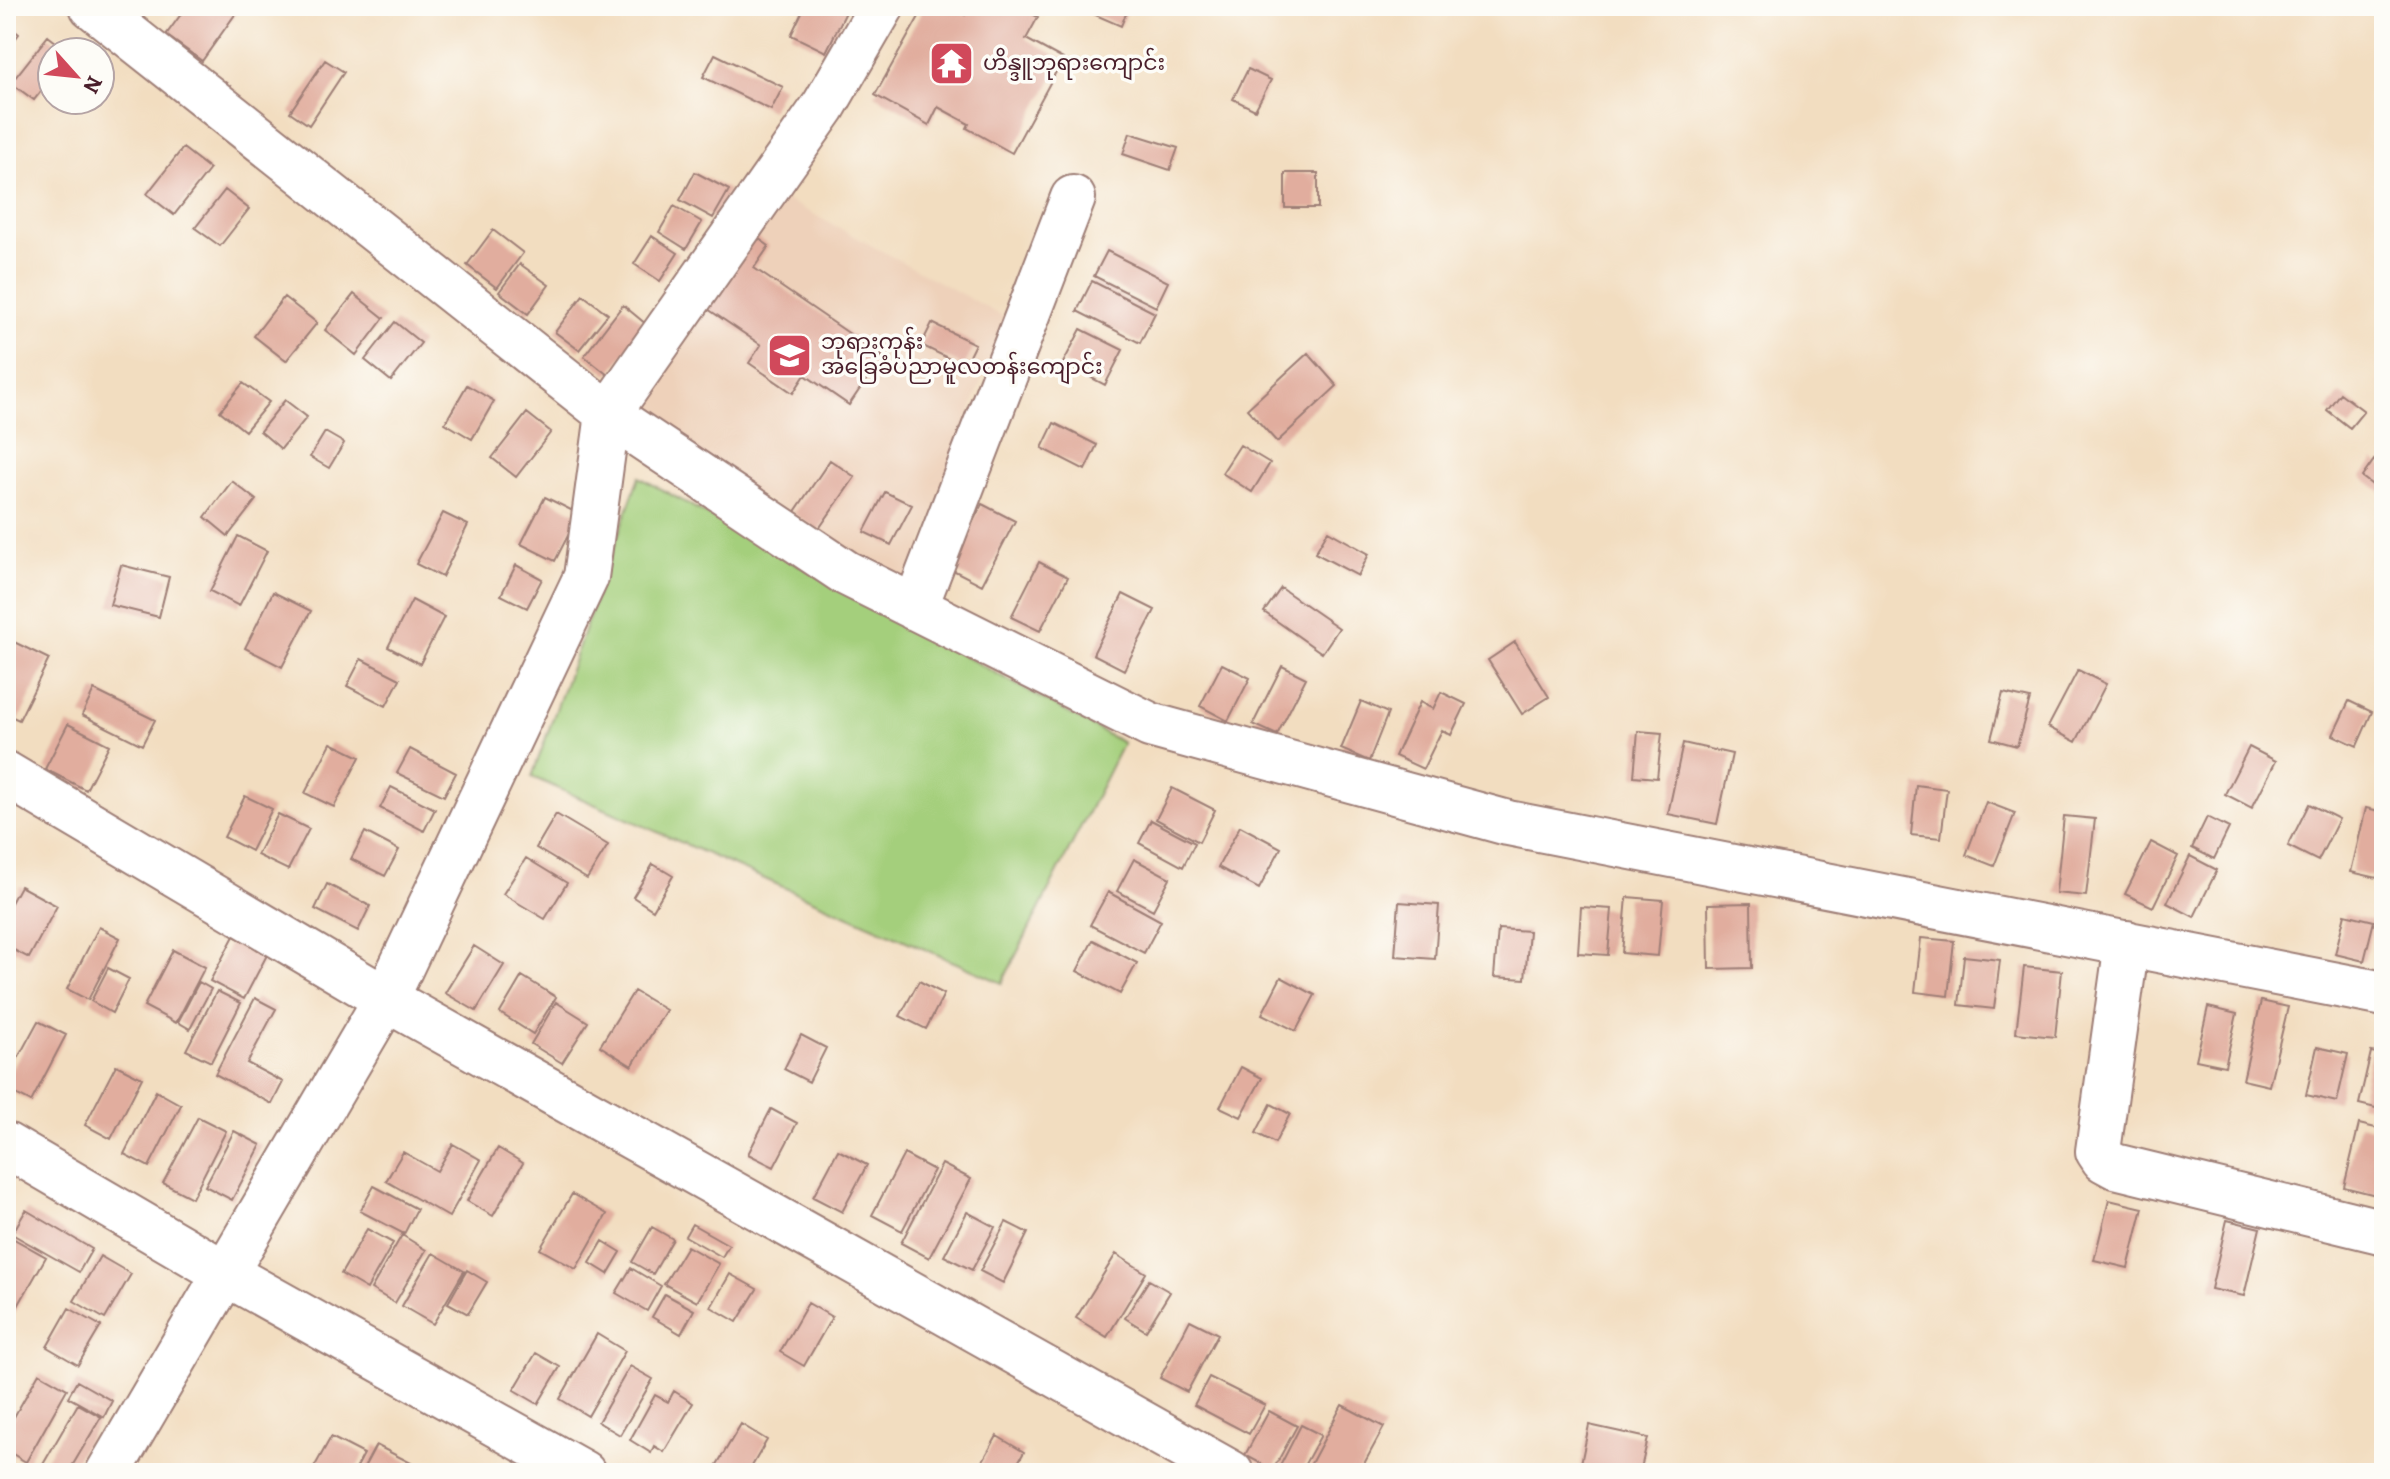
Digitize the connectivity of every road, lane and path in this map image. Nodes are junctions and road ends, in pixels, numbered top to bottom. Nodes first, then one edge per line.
1 (92, 6) edge
2 (882, 6) edge
3 (1073, 198) dead end
4 (608, 414) junction
5 (915, 608) junction
6 (6, 774) edge
7 (2127, 943) junction
8 (2384, 994) edge
9 (386, 999) junction
10 (6, 1145) edge
11 (2384, 1232) edge
12 (225, 1273) junction
13 (108, 1473) edge
14 (583, 1473) edge
15 (1231, 1473) edge

1 - 4 street
2 - 4 street
3 - 5 street
4 - 5 street
4 - 9 street
5 - 7 street
6 - 9 street
7 - 8 street
7 - 11 street
9 - 12 street
9 - 15 street
10 - 12 street
12 - 13 street
12 - 14 street

